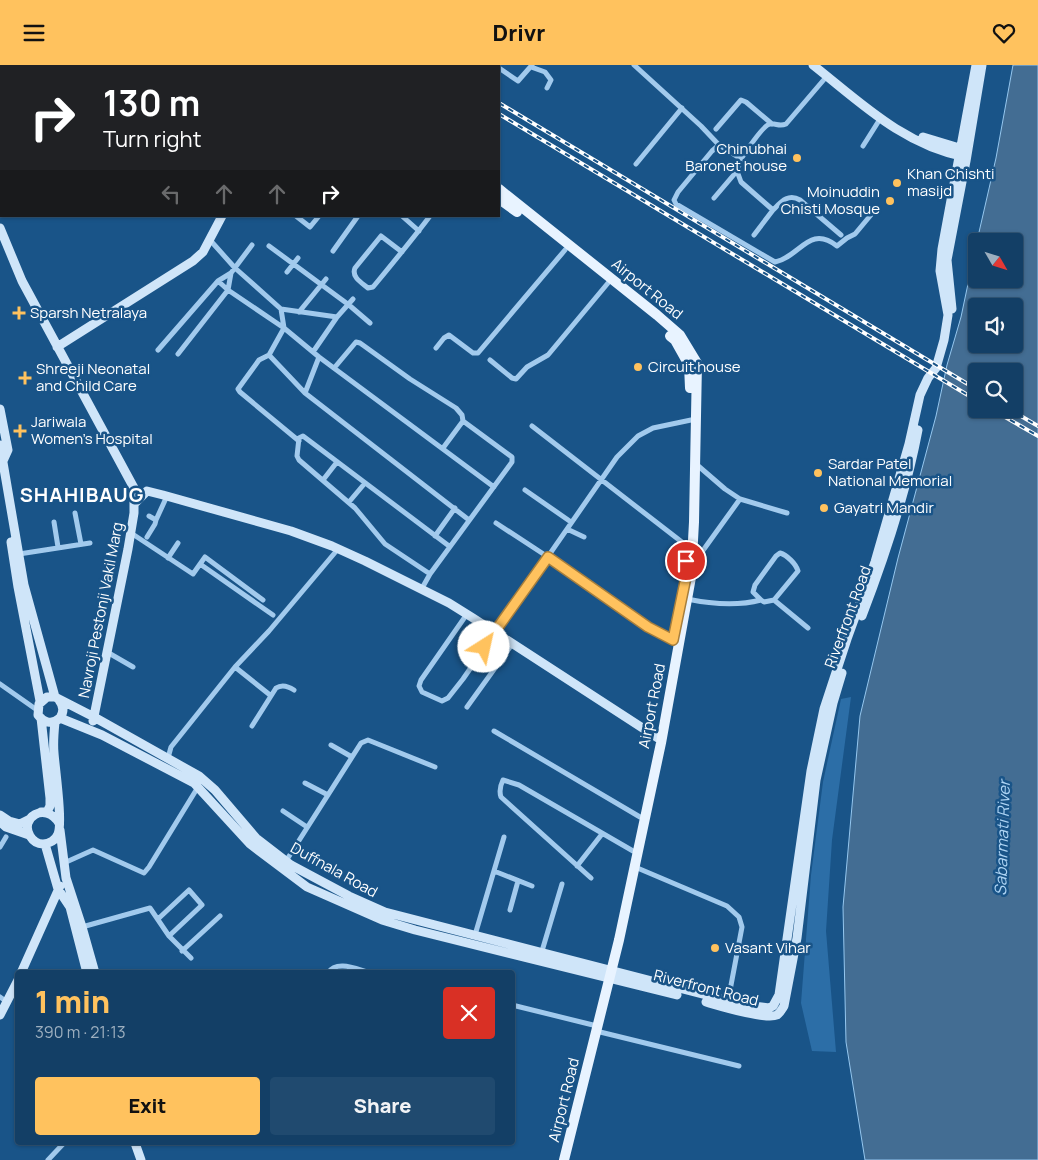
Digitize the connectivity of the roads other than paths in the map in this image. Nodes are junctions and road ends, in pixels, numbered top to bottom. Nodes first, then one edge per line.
1 (634, 65) edge
2 (813, 65) edge
3 (819, 65) edge
4 (976, 65) edge
5 (982, 65) edge
6 (532, 66) edge
7 (500, 69) edge
8 (827, 76) junction
9 (547, 88) dead end
10 (682, 108) junction
11 (880, 119) junction
12 (772, 124) junction
13 (716, 129) dead end
14 (719, 145) junction
15 (863, 146) dead end
16 (964, 153) junction
17 (740, 159) junction
18 (636, 164) dead end
19 (737, 171) junction
20 (500, 190) edge
21 (714, 198) dead end
22 (500, 200) edge
23 (772, 210) junction
24 (876, 211) dead end
25 (222, 217) edge
26 (297, 217) edge
27 (319, 217) edge
28 (357, 217) edge
29 (403, 217) edge
30 (429, 217) edge
31 (0, 228) edge
32 (420, 231) junction
33 (754, 235) dead end
34 (840, 235) dead end
35 (210, 240) junction
36 (252, 245) dead end
37 (269, 246) dead end
38 (565, 250) junction
39 (333, 251) dead end
40 (402, 252) junction
41 (298, 258) dead end
42 (293, 264) junction
43 (234, 268) junction
44 (287, 271) dead end
45 (230, 273) junction
46 (326, 279) dead end
47 (218, 281) junction
48 (608, 283) junction
49 (322, 285) junction
50 (228, 289) junction
51 (353, 299) dead end
52 (349, 305) junction
53 (281, 309) junction
54 (298, 312) junction
55 (337, 317) junction
56 (370, 323) dead end
57 (284, 328) junction
58 (57, 347) junction
59 (436, 348) dead end
60 (158, 350) dead end
61 (313, 352) junction
62 (178, 354) dead end
63 (269, 355) junction
64 (320, 357) junction
65 (490, 360) dead end
66 (336, 367) junction
67 (305, 393) junction
68 (0, 409) edge
69 (463, 421) junction
70 (691, 421) junction
71 (532, 426) dead end
72 (299, 441) junction
73 (0, 445) edge
74 (443, 448) junction
75 (337, 462) junction
76 (696, 464) junction
77 (1, 466) edge
78 (128, 477) junction
79 (601, 480) junction
80 (323, 481) junction
81 (365, 483) junction
82 (494, 487) junction
83 (525, 490) dead end
84 (146, 491) junction
85 (167, 496) junction
86 (740, 499) junction
87 (4, 500) edge
88 (349, 502) junction
89 (134, 503) junction
90 (454, 508) junction
91 (75, 513) dead end
92 (787, 513) dead end
93 (149, 516) dead end
94 (156, 520) junction
95 (469, 520) junction
96 (571, 522) junction
97 (54, 523) dead end
98 (496, 523) dead end
99 (567, 529) junction
100 (131, 533) junction
101 (435, 536) junction
102 (147, 537) dead end
103 (584, 537) dead end
104 (90, 543) dead end
105 (178, 543) dead end
106 (81, 544) junction
107 (450, 546) junction
108 (687, 546) junction
109 (58, 547) junction
110 (338, 549) junction
111 (19, 554) junction
112 (548, 557) junction
113 (168, 558) junction
114 (200, 564) junction
115 (430, 574) junction
116 (691, 577) junction
117 (421, 590) junction
118 (687, 599) junction
119 (263, 600) dead end
120 (761, 600) junction
121 (774, 601) junction
122 (467, 614) junction
123 (273, 615) dead end
124 (808, 628) dead end
125 (495, 631) junction
126 (673, 640) junction
127 (513, 643) junction
128 (107, 653) junction
129 (133, 667) dead end
130 (235, 667) junction
131 (0, 684) edge
132 (294, 690) dead end
133 (270, 695) junction
134 (57, 699) junction
135 (468, 707) dead end
136 (39, 710) junction
137 (94, 717) junction
138 (57, 720) junction
139 (252, 726) dead end
140 (90, 729) junction
141 (494, 731) dead end
142 (659, 739) junction
143 (331, 745) dead end
144 (352, 757) junction
145 (168, 758) junction
146 (435, 767) dead end
147 (305, 783) dead end
148 (198, 787) junction
149 (328, 795) junction
150 (283, 811) dead end
151 (40, 812) junction
152 (0, 815) edge
153 (640, 817) junction
154 (30, 819) junction
155 (0, 822) edge
156 (59, 826) junction
157 (307, 827) junction
158 (602, 834) junction
159 (29, 835) junction
160 (6, 837) dead end
161 (504, 837) dead end
162 (45, 844) junction
163 (0, 847) edge
164 (633, 851) junction
165 (286, 861) junction
166 (64, 863) junction
167 (577, 866) junction
168 (635, 867) junction
169 (494, 871) junction
170 (591, 877) dead end
171 (66, 878) junction
172 (518, 881) junction
173 (562, 884) dead end
174 (532, 886) dead end
175 (58, 889) junction
176 (510, 910) dead end
177 (220, 916) dead end
178 (158, 919) junction
179 (82, 927) junction
180 (475, 935) junction
181 (169, 936) junction
182 (182, 951) junction
183 (542, 951) junction
184 (191, 958) dead end
185 (22, 970) edge
186 (86, 970) edge
187 (94, 970) edge
188 (330, 970) edge
189 (360, 970) edge
190 (608, 973) junction
191 (15, 984) edge
192 (3, 1000) edge
193 (728, 1001) junction
194 (515, 1006) edge
195 (0, 1015) edge
196 (594, 1028) junction
197 (739, 1066) dead end
198 (62, 1145) edge
199 (136, 1145) edge
200 (48, 1160) edge
201 (141, 1160) edge
202 (559, 1160) edge
203 (564, 1160) edge

1 - 10 street
2 - 8 main road
3 - 16 main road
4 - 16 main road, Riverfront Road
5 - 16 main road, Riverfront Road
6 - 7 street
6 - 9 street
8 - 11 main road
8 - 12 street
10 - 14 street
10 - 18 street
11 - 15 street
11 - 16 main road
12 - 13 street
12 - 17 street
14 - 17 street
14 - 24 street
16 - 190 main road, Riverfront Road
16 - 193 main road, Riverfront Road
17 - 19 street
19 - 21 street
19 - 23 street
20 - 76 main road, Airport Road
22 - 38 main road, Airport Road
23 - 33 street
23 - 34 street
25 - 35 main road
26 - 27 street
28 - 39 street
29 - 32 street
30 - 32 street
31 - 58 main road, Navroji Pestonji Vakil Marg
32 - 40 street
35 - 43 street
35 - 58 main road
36 - 43 street
37 - 42 street
38 - 48 main road, Airport Road
38 - 59 street
40 - 40 street
41 - 42 street
42 - 44 street
42 - 49 street
43 - 45 street
43 - 53 street
45 - 47 street
45 - 50 street
46 - 49 street
47 - 50 street
47 - 60 street
48 - 65 street
48 - 70 main road, Airport Road
49 - 52 street
49 - 54 street
50 - 57 street
50 - 62 street
51 - 52 street
52 - 55 street
52 - 56 street
53 - 54 street
53 - 57 street
54 - 55 street
55 - 61 street
57 - 61 street
57 - 63 street
58 - 78 main road, Navroji Pestonji Vakil Marg
61 - 64 street
63 - 67 street
63 - 72 street
64 - 66 street
64 - 67 street
66 - 69 street
66 - 74 street
67 - 90 street
68 - 77 main road
69 - 74 street
69 - 82 street
70 - 79 street
70 - 108 main road, Airport Road
71 - 79 street
72 - 75 street
72 - 80 street
73 - 77 main road
74 - 82 street
75 - 80 street
75 - 81 street
76 - 86 street
76 - 116 main road, Airport Road
77 - 87 main road
78 - 84 main road
78 - 89 main road, Navroji Pestonji Vakil Marg
79 - 96 street
79 - 108 street
80 - 88 street
81 - 88 street
81 - 101 street
82 - 95 street
83 - 96 street
84 - 85 main road
84 - 89 main road
85 - 94 street
85 - 110 main road
86 - 92 street
86 - 116 street
87 - 111 main road
87 - 136 main road
88 - 115 street
89 - 100 main road, Navroji Pestonji Vakil Marg
90 - 95 street
90 - 101 street
91 - 106 street
93 - 94 street
94 - 102 street
95 - 107 street
96 - 99 street
97 - 109 street
98 - 112 street
99 - 103 street
99 - 112 street
100 - 113 street
100 - 128 main road, Navroji Pestonji Vakil Marg
101 - 107 street
104 - 106 street
105 - 113 street
106 - 109 street
107 - 115 street
108 - 126 main road, Airport Road
109 - 111 street
110 - 117 main road
110 - 130 street
111 - 134 main road
112 - 125 street
112 - 126 street
113 - 114 street
114 - 119 street
114 - 123 street
115 - 117 street
116 - 118 main road, Airport Road
117 - 122 main road
118 - 120 street
118 - 142 main road, Airport Road
120 - 121 street
120 - 121 street
121 - 124 street
122 - 125 main road
122 - 125 street
125 - 127 main road
126 - 142 main road, Airport Road
127 - 135 street
127 - 142 main road
128 - 129 street
128 - 137 main road, Navroji Pestonji Vakil Marg
130 - 133 street
130 - 145 street
131 - 136 street
132 - 133 street
133 - 139 street
134 - 136 main road
134 - 137 main road, Duffnala Road
134 - 138 main road
136 - 138 main road
136 - 151 main road
137 - 140 main road, Navroji Pestonji Vakil Marg
137 - 145 main road, Duffnala Road
138 - 140 main road
138 - 156 main road
140 - 148 main road
141 - 153 street
142 - 153 main road, Airport Road
142 - 168 main road, Airport Road
143 - 144 street
144 - 146 street
144 - 149 street
145 - 165 main road, Duffnala Road
147 - 149 street
148 - 166 street
148 - 190 main road
149 - 157 street
150 - 157 street
151 - 154 main road
151 - 156 main road
152 - 154 main road
153 - 164 main road, Airport Road
154 - 159 main road
155 - 159 main road
156 - 162 main road
156 - 166 main road
157 - 165 street
158 - 164 street
158 - 167 street
158 - 167 street
159 - 162 main road
160 - 163 street
161 - 169 street
162 - 175 main road
164 - 190 main road, Airport Road
165 - 180 main road, Duffnala Road
166 - 171 main road
167 - 170 street
168 - 190 main road, Airport Road
168 - 193 street
169 - 172 street
169 - 180 street
171 - 175 main road
171 - 179 main road
172 - 174 street
172 - 176 street
173 - 183 street
175 - 185 main road
175 - 186 main road
177 - 182 street
178 - 179 street
178 - 181 street
178 - 181 street
179 - 187 main road
180 - 183 main road, Duffnala Road
181 - 182 street
182 - 184 street
183 - 190 main road, Duffnala Road
188 - 189 street
190 - 193 main road, Riverfront Road
190 - 196 main road, Airport Road
191 - 192 main road
192 - 195 main road
194 - 196 street
196 - 197 street
196 - 202 main road, Airport Road
196 - 203 main road, Airport Road
198 - 200 street
199 - 201 main road

